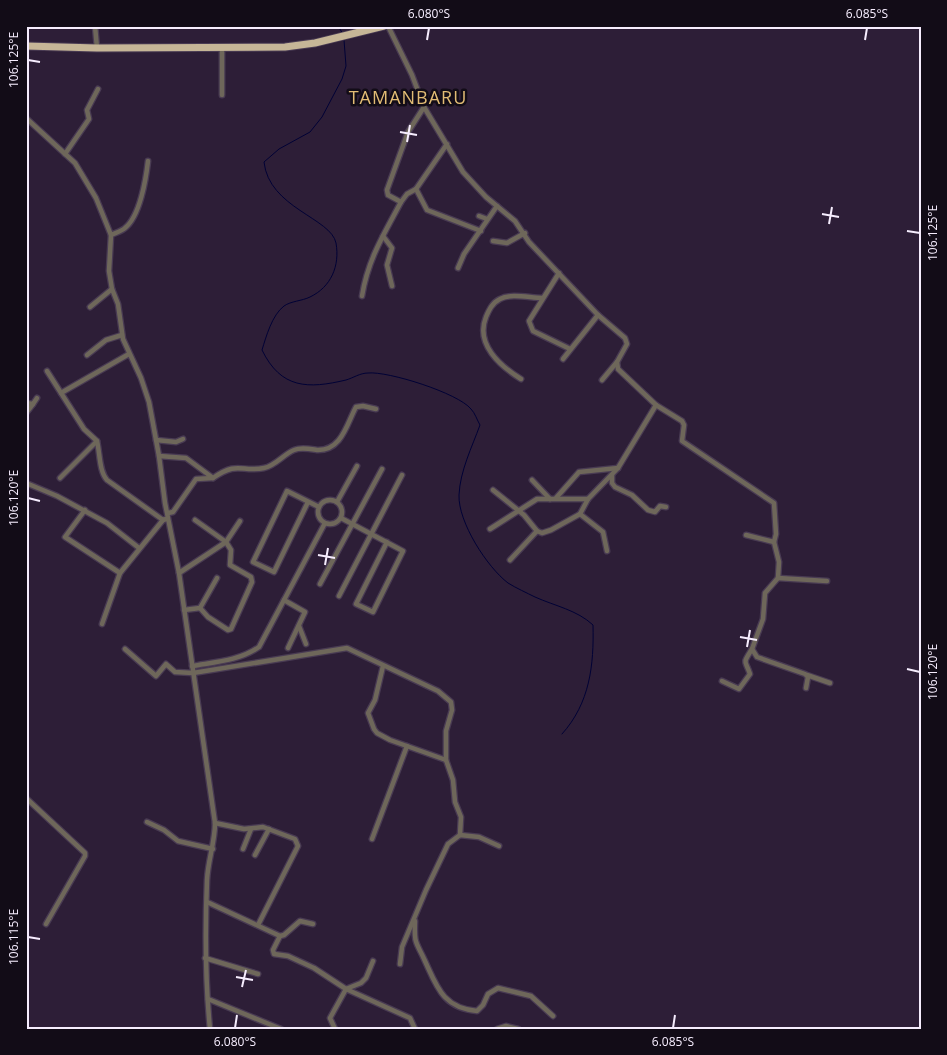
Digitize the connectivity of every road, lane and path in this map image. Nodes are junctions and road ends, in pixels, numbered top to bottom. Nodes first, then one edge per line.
1 (95, 26) edge
2 (386, 26) edge
3 (26, 46) edge
4 (222, 47) junction
5 (97, 48) junction
6 (98, 89) dead end
7 (222, 94) dead end
8 (424, 107) junction
9 (26, 118) edge
10 (447, 144) junction
11 (65, 154) junction
12 (148, 161) dead end
13 (416, 189) junction
14 (401, 202) junction
15 (497, 206) junction
16 (480, 216) dead end
17 (487, 219) junction
18 (481, 231) junction
19 (525, 233) junction
20 (111, 235) junction
21 (383, 236) junction
22 (493, 241) dead end
23 (458, 268) dead end
24 (559, 273) junction
25 (392, 286) dead end
26 (112, 288) junction
27 (362, 296) dead end
28 (542, 298) junction
29 (90, 308) dead end
30 (598, 315) junction
31 (122, 336) junction
32 (570, 349) junction
33 (129, 354) junction
34 (87, 355) dead end
35 (563, 359) dead end
36 (617, 362) junction
37 (48, 371) dead end
38 (522, 379) dead end
39 (602, 380) dead end
40 (61, 393) junction
41 (37, 398) dead end
42 (26, 403) edge
43 (33, 404) junction
44 (656, 405) junction
45 (376, 409) dead end
46 (26, 413) edge
47 (183, 439) dead end
48 (156, 440) junction
49 (96, 441) junction
50 (160, 456) junction
51 (357, 466) dead end
52 (618, 468) junction
53 (382, 469) dead end
54 (402, 475) dead end
55 (612, 475) junction
56 (60, 478) dead end
57 (213, 478) junction
58 (532, 480) dead end
59 (26, 482) edge
60 (493, 490) dead end
61 (553, 498) junction
62 (588, 499) junction
63 (308, 502) junction
64 (337, 502) junction
65 (319, 507) junction
66 (666, 507) dead end
67 (85, 510) junction
68 (518, 510) junction
69 (580, 514) junction
70 (167, 517) junction
71 (341, 518) junction
72 (195, 520) dead end
73 (240, 521) dead end
74 (325, 523) junction
75 (352, 523) junction
76 (490, 529) dead end
77 (537, 531) junction
78 (370, 533) junction
79 (746, 535) dead end
80 (226, 542) junction
81 (387, 542) junction
82 (774, 542) junction
83 (139, 548) junction
84 (607, 551) dead end
85 (510, 560) dead end
86 (120, 573) junction
87 (179, 573) junction
88 (217, 578) dead end
89 (778, 578) junction
90 (827, 581) dead end
91 (320, 584) dead end
92 (339, 596) dead end
93 (284, 600) junction
94 (200, 608) junction
95 (184, 610) junction
96 (102, 624) dead end
97 (299, 626) junction
98 (306, 644) dead end
99 (288, 648) dead end
100 (125, 649) dead end
101 (752, 649) junction
102 (192, 666) junction
103 (383, 666) junction
104 (193, 673) junction
105 (807, 675) junction
106 (722, 681) dead end
107 (830, 683) dead end
108 (806, 688) dead end
109 (407, 746) junction
110 (446, 760) junction
111 (26, 798) edge
112 (147, 822) dead end
113 (215, 823) junction
114 (251, 828) junction
115 (269, 829) junction
116 (460, 835) junction
117 (372, 838) dead end
118 (499, 846) dead end
119 (243, 849) dead end
120 (213, 850) junction
121 (255, 855) dead end
122 (207, 902) junction
123 (415, 918) junction
124 (46, 924) dead end
125 (313, 924) dead end
126 (258, 925) junction
127 (280, 936) junction
128 (205, 958) junction
129 (373, 961) dead end
130 (400, 964) dead end
131 (258, 974) dead end
132 (346, 989) junction
133 (208, 999) junction
134 (553, 1016) dead end
135 (210, 1029) edge
136 (281, 1029) edge
137 (335, 1029) edge
138 (415, 1029) edge
139 (497, 1029) edge
140 (518, 1029) edge

1 - 5 street
2 - 4 highway
2 - 8 street
3 - 5 highway
4 - 5 highway
4 - 7 street
6 - 11 street
8 - 10 street
8 - 14 street
9 - 11 street
10 - 13 street
10 - 15 street
11 - 20 street
12 - 20 street
13 - 14 street
13 - 18 street
14 - 21 street
15 - 17 street
15 - 19 street
16 - 17 street
17 - 18 street
18 - 23 street
19 - 22 street
19 - 24 street
20 - 26 street
21 - 25 street
21 - 27 street
24 - 28 street
24 - 30 street
26 - 29 street
26 - 31 street
28 - 32 street
28 - 38 street
30 - 32 street
30 - 36 street
31 - 33 street
31 - 34 street
32 - 35 street
33 - 40 street
33 - 48 street
36 - 39 street
36 - 44 street
37 - 40 street
40 - 49 street
41 - 43 street
42 - 43 street
43 - 46 street
44 - 52 street
44 - 82 street
45 - 57 street
47 - 48 street
48 - 50 street
49 - 56 street
49 - 70 street
50 - 57 street
50 - 70 street
51 - 64 street
52 - 55 street
52 - 61 street
53 - 75 street
54 - 78 street
55 - 62 street
55 - 66 street
57 - 70 street
58 - 61 street
59 - 67 street
60 - 68 street
61 - 62 street
61 - 68 street
62 - 69 street
63 - 63 street
63 - 65 street
64 - 65 street
64 - 71 street
65 - 74 street
67 - 83 street
67 - 86 street
68 - 76 street
68 - 77 street
69 - 77 street
69 - 84 street
70 - 83 street
70 - 87 street
71 - 74 street
71 - 75 street
72 - 80 street
73 - 80 street
74 - 93 street
75 - 78 street
75 - 91 street
77 - 85 street
78 - 81 street
78 - 92 street
79 - 82 street
80 - 87 street
80 - 94 street
81 - 81 street
82 - 89 street
83 - 86 street
86 - 96 street
87 - 95 street
88 - 94 street
89 - 90 street
89 - 101 street
93 - 97 street
93 - 102 street
94 - 95 street
95 - 102 street
97 - 98 street
97 - 99 street
100 - 104 street
101 - 105 street
101 - 106 street
102 - 104 street
103 - 104 street
103 - 109 street
103 - 110 street
104 - 113 street
105 - 107 street
105 - 108 street
109 - 110 street
109 - 117 street
110 - 116 street
111 - 124 street
112 - 120 street
113 - 114 street
113 - 120 street
114 - 115 street
114 - 119 street
115 - 121 street
115 - 126 street
116 - 118 street
116 - 123 street
120 - 122 street
122 - 126 street
122 - 128 street
123 - 130 street
123 - 134 street
125 - 127 street
126 - 127 street
127 - 132 street
128 - 131 street
128 - 133 street
129 - 132 street
132 - 137 street
132 - 138 street
133 - 135 street
133 - 136 street
139 - 140 street

